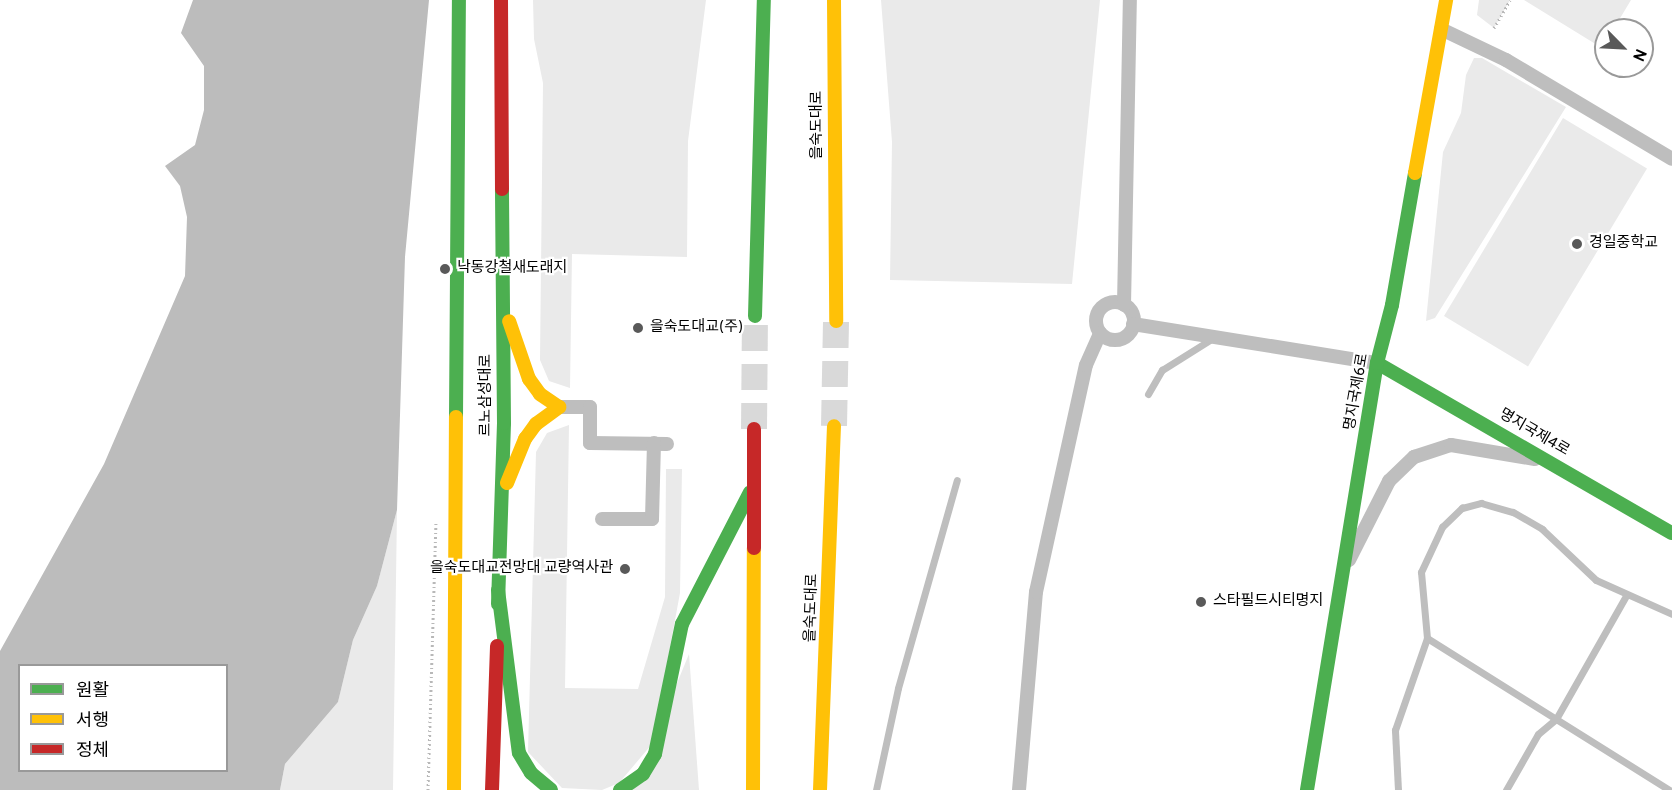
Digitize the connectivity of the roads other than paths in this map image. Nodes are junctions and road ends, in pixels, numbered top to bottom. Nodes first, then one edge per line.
1 (459, 0) edge
2 (501, 0) edge
3 (764, 0) edge
4 (834, 0) edge
5 (1130, 0) edge
6 (1446, 0) edge
7 (1441, 29) junction
8 (1672, 159) edge
9 (503, 303) junction
10 (1124, 305) junction
11 (755, 316) tunnel mouth
12 (836, 321) tunnel mouth
13 (1133, 324) junction
14 (1100, 333) junction
15 (1214, 337) junction
16 (1377, 363) junction
17 (1148, 394) dead end
18 (559, 407) junction
19 (834, 426) tunnel mouth
20 (754, 429) tunnel mouth
21 (1551, 461) junction
22 (957, 480) dead end
23 (753, 486) junction
24 (501, 500) junction
25 (602, 519) dead end
26 (1672, 533) edge
27 (1347, 565) junction
28 (498, 590) junction
29 (1626, 596) junction
30 (1672, 614) edge
31 (1427, 638) junction
32 (1556, 719) junction
33 (1306, 788) edge
34 (454, 790) edge
35 (492, 790) edge
36 (550, 790) edge
37 (621, 790) edge
38 (753, 790) edge
39 (820, 790) edge
40 (876, 790) edge
41 (1019, 790) edge
42 (1398, 790) edge
43 (1506, 790) edge
44 (1668, 790) edge

1 - 34 main road, 르노삼성대로
2 - 9 main road, 르노삼성대로
3 - 11 main road
4 - 12 main road, 을숙도대로
5 - 10 street
6 - 7 main road, 명지국제6로
7 - 8 street
7 - 16 main road, 명지국제6로
9 - 18 main road
9 - 24 main road, 르노삼성대로
10 - 13 street
10 - 14 street
13 - 14 street
13 - 15 street
14 - 41 street
15 - 16 street
15 - 17 lane
16 - 21 main road, 명지국제4로
16 - 27 main road, 명지국제6로
18 - 24 main road
18 - 25 street
19 - 39 main road, 을숙도대로
20 - 23 main road
21 - 26 main road, 명지국제4로
21 - 27 street
22 - 40 lane
23 - 37 main road
23 - 38 main road
24 - 28 main road, 르노삼성대로
27 - 33 main road, 명지국제6로
28 - 35 main road, 르노삼성대로
28 - 36 main road
29 - 30 lane
29 - 31 lane
29 - 32 lane
31 - 32 lane
31 - 42 lane
32 - 43 lane
32 - 44 lane

